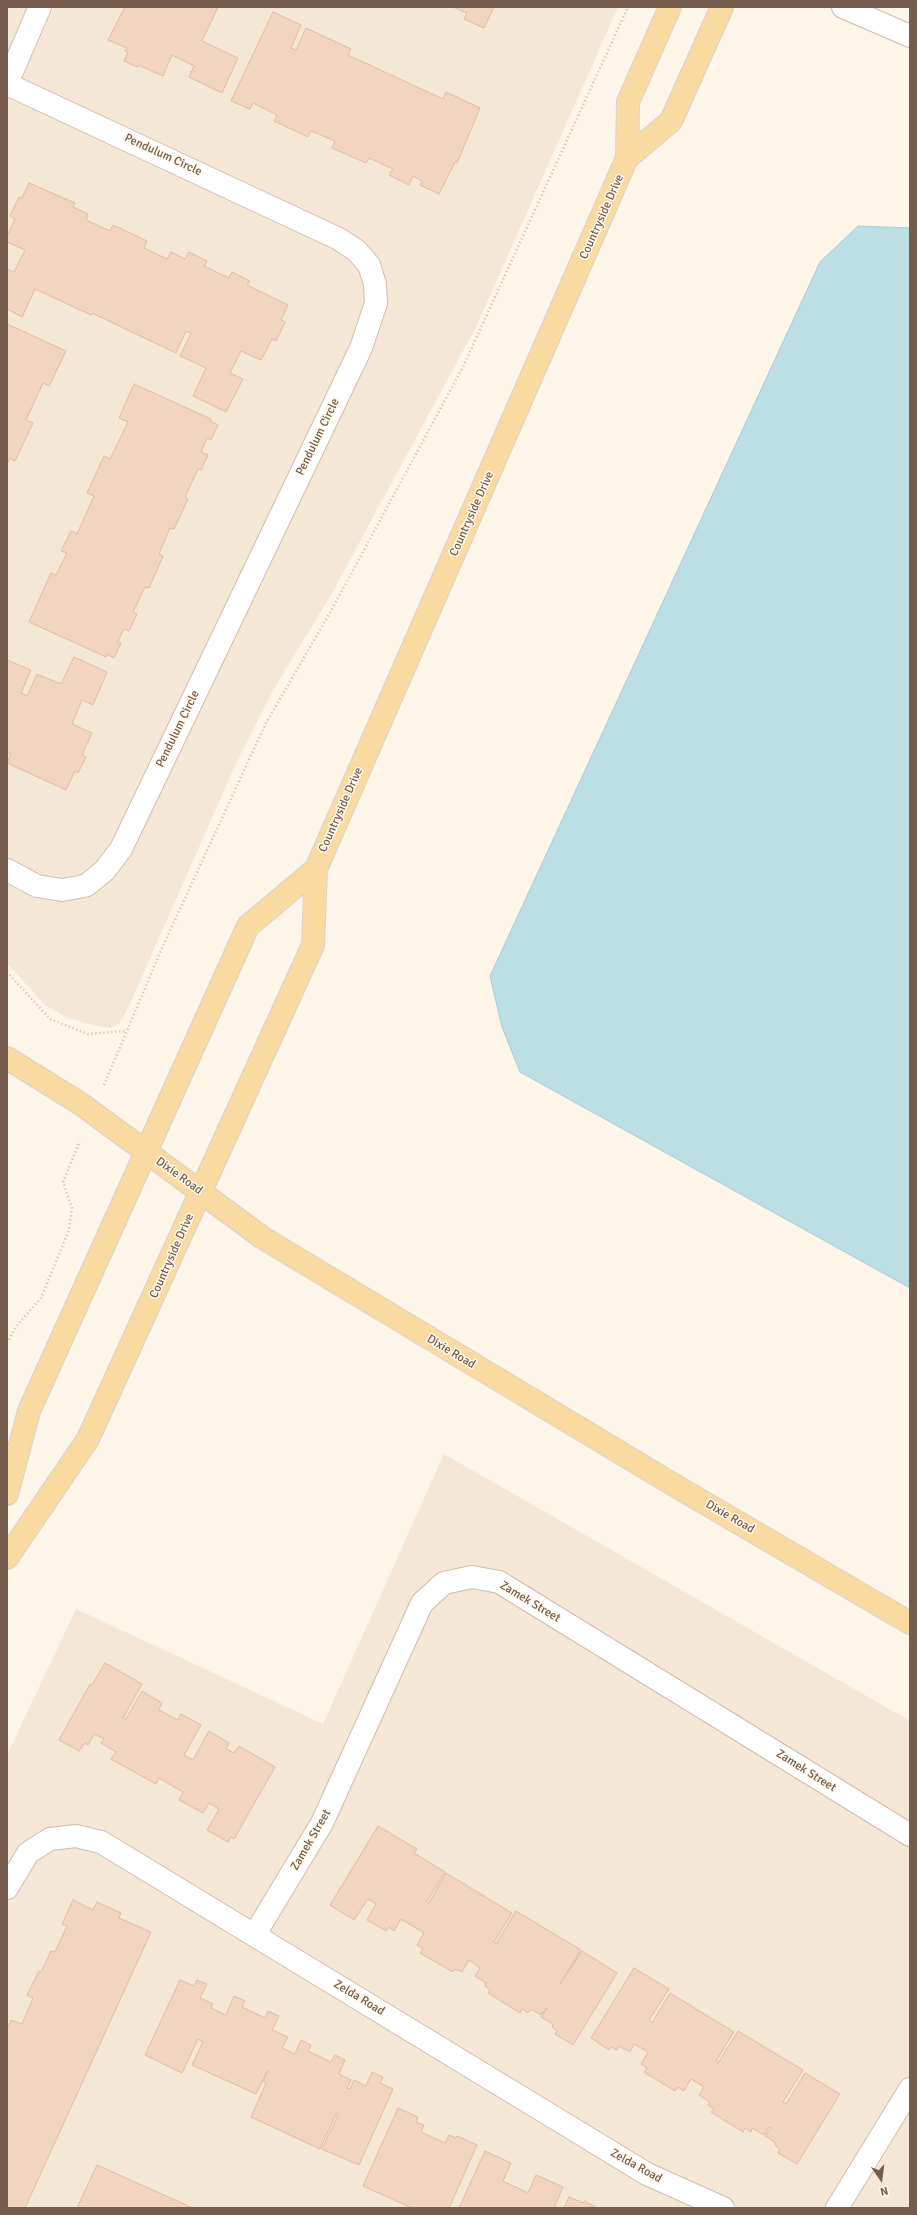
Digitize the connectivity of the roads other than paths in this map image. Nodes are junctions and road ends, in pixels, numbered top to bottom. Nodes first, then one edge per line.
1 (40, 7) edge
2 (670, 7) edge
3 (722, 7) edge
4 (844, 7) edge
5 (910, 36) edge
6 (7, 83) edge
7 (628, 158) junction
8 (316, 869) junction
9 (7, 870) edge
10 (7, 1058) edge
11 (146, 1152) junction
12 (201, 1192) junction
13 (7, 1494) edge
14 (7, 1558) edge
15 (910, 1623) edge
16 (910, 1835) edge
17 (7, 1888) edge
18 (255, 1934) junction
19 (910, 2089) edge
20 (723, 2208) edge
21 (838, 2208) edge

1 - 6 street, Pendulum Circle
2 - 7 main road, Countryside Drive
3 - 7 main road, Countryside Drive
4 - 5 street
6 - 9 street, Pendulum Circle
7 - 8 main road, Countryside Drive
8 - 11 main road, Countryside Drive
8 - 12 main road, Countryside Drive
10 - 11 main road, Dixie Road
11 - 12 main road, Dixie Road
11 - 13 main road, Countryside Drive
12 - 14 main road, Countryside Drive
12 - 15 main road, Dixie Road
16 - 18 street, Zamek Street
17 - 18 street, Zelda Road
18 - 20 street, Zelda Road
19 - 21 street

